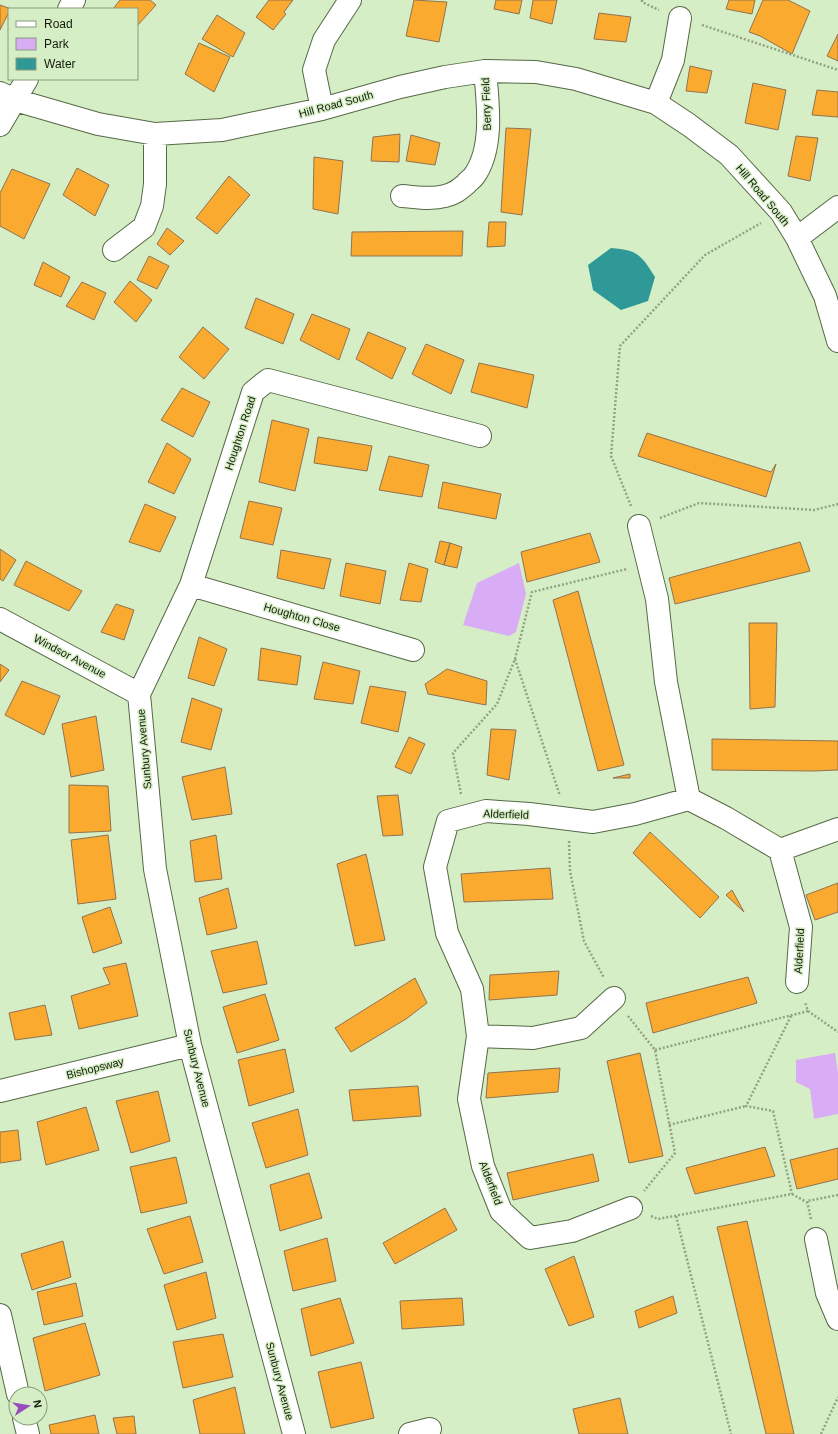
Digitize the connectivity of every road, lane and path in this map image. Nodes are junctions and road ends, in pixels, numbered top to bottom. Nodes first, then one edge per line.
1 (350, 0) edge
2 (680, 18) joint
3 (838, 70) edge
4 (485, 71) junction
5 (26, 80) edge
6 (7, 96) edge
7 (656, 103) junction
8 (322, 109) junction
9 (0, 125) edge
10 (155, 134) junction
11 (402, 196) dead end
12 (838, 207) edge
13 (781, 212) junction
14 (797, 238) junction
15 (114, 250) dead end
16 (838, 341) edge
17 (480, 436) dead end
18 (838, 504) edge
19 (639, 526) junction
20 (649, 564) junction
21 (191, 585) junction
22 (0, 619) edge
23 (413, 650) dead end
24 (515, 659) junction
25 (139, 694) junction
26 (689, 799) junction
27 (466, 816) junction
28 (568, 819) junction
29 (838, 829) edge
30 (780, 850) junction
31 (797, 982) joint
32 (614, 998) junction
33 (808, 1011) junction
34 (791, 1016) junction
35 (838, 1026) edge
36 (832, 1028) junction
37 (838, 1032) edge
38 (478, 1036) junction
39 (190, 1045) junction
40 (655, 1050) junction
41 (0, 1091) edge
42 (746, 1106) junction
43 (669, 1125) junction
44 (792, 1194) junction
45 (838, 1195) edge
46 (808, 1203) junction
47 (631, 1208) junction
48 (676, 1216) junction
49 (816, 1238) joint
50 (0, 1316) edge
51 (838, 1319) edge
52 (16, 1386) edge
53 (838, 1397) edge
54 (294, 1434) edge
55 (731, 1434) edge
56 (821, 1434) edge

1 - 8 street
2 - 3 path
2 - 7 street
4 - 7 street, Hill Road South
4 - 8 street, Hill Road South
4 - 11 street, Berry Field
5 - 6 street
6 - 9 street
6 - 10 street, Hill Road South
7 - 13 street, Hill Road South
8 - 10 street, Hill Road South
10 - 15 street
12 - 14 street
13 - 14 street, Hill Road South
13 - 19 path
14 - 16 street, Hill Road South
17 - 21 street, Houghton Road
18 - 19 path
19 - 20 street
20 - 24 path
20 - 26 street
21 - 23 street, Houghton Close
21 - 25 street, Houghton Road
22 - 25 street, Windsor Avenue
24 - 27 path
24 - 28 path
25 - 39 street, Sunbury Avenue
26 - 28 street, Alderfield
26 - 30 street
27 - 28 street, Alderfield
27 - 38 street, Alderfield
28 - 32 path
29 - 30 street
30 - 31 street, Alderfield
31 - 33 path
32 - 38 street
32 - 40 path
33 - 34 path
33 - 36 path
34 - 40 path
34 - 42 path
35 - 36 path
36 - 37 path
38 - 47 street, Alderfield
39 - 41 street, Bishopsway
39 - 54 street, Sunbury Avenue
40 - 43 path
42 - 43 path
42 - 44 path
43 - 47 path
44 - 46 path
44 - 48 path
45 - 46 path
46 - 49 path
47 - 48 path
48 - 55 path
49 - 51 street
50 - 52 street
53 - 56 path

